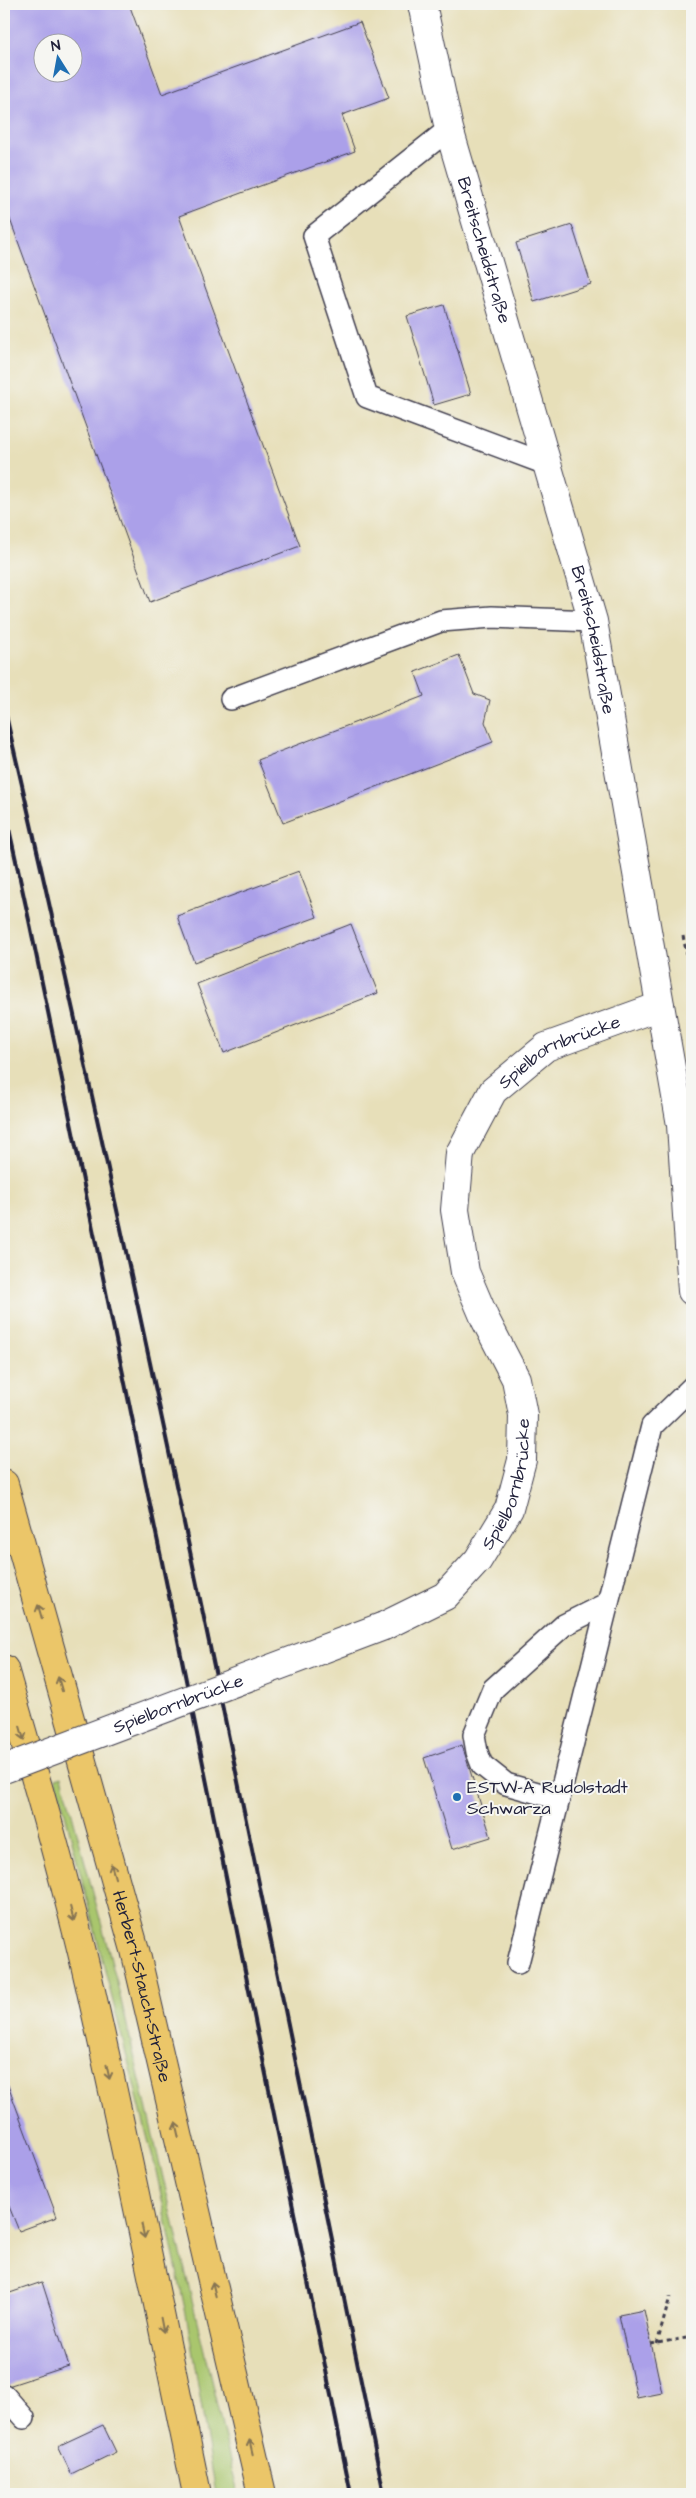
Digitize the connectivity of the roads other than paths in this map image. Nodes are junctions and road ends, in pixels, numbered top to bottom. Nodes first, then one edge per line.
1 (422, 4) edge
2 (449, 129) junction
3 (546, 464) junction
4 (593, 621) junction
5 (231, 699) dead end
6 (660, 1006) junction
7 (692, 1291) edge
8 (692, 1387) edge
9 (4, 1484) edge
10 (608, 1603) junction
11 (4, 1669) edge
12 (4, 1769) edge
13 (559, 1799) junction
14 (518, 1964) dead end
15 (4, 2395) edge
16 (24, 2418) dead end
17 (197, 2494) edge
18 (262, 2494) edge

1 - 2 street, Breitscheidstraße
2 - 3 street, Breitscheidstraße
2 - 3 lane
3 - 4 street, Breitscheidstraße
4 - 5 lane
4 - 6 street, Breitscheidstraße
6 - 7 street, Breitscheidstraße
6 - 12 street, Spielbornbrücke, bridge
8 - 10 lane
18 -> 9 main road, Herbert-Stauch-Straße
10 - 13 lane
10 - 13 lane
11 -> 17 main road
13 - 14 lane
15 - 16 lane

